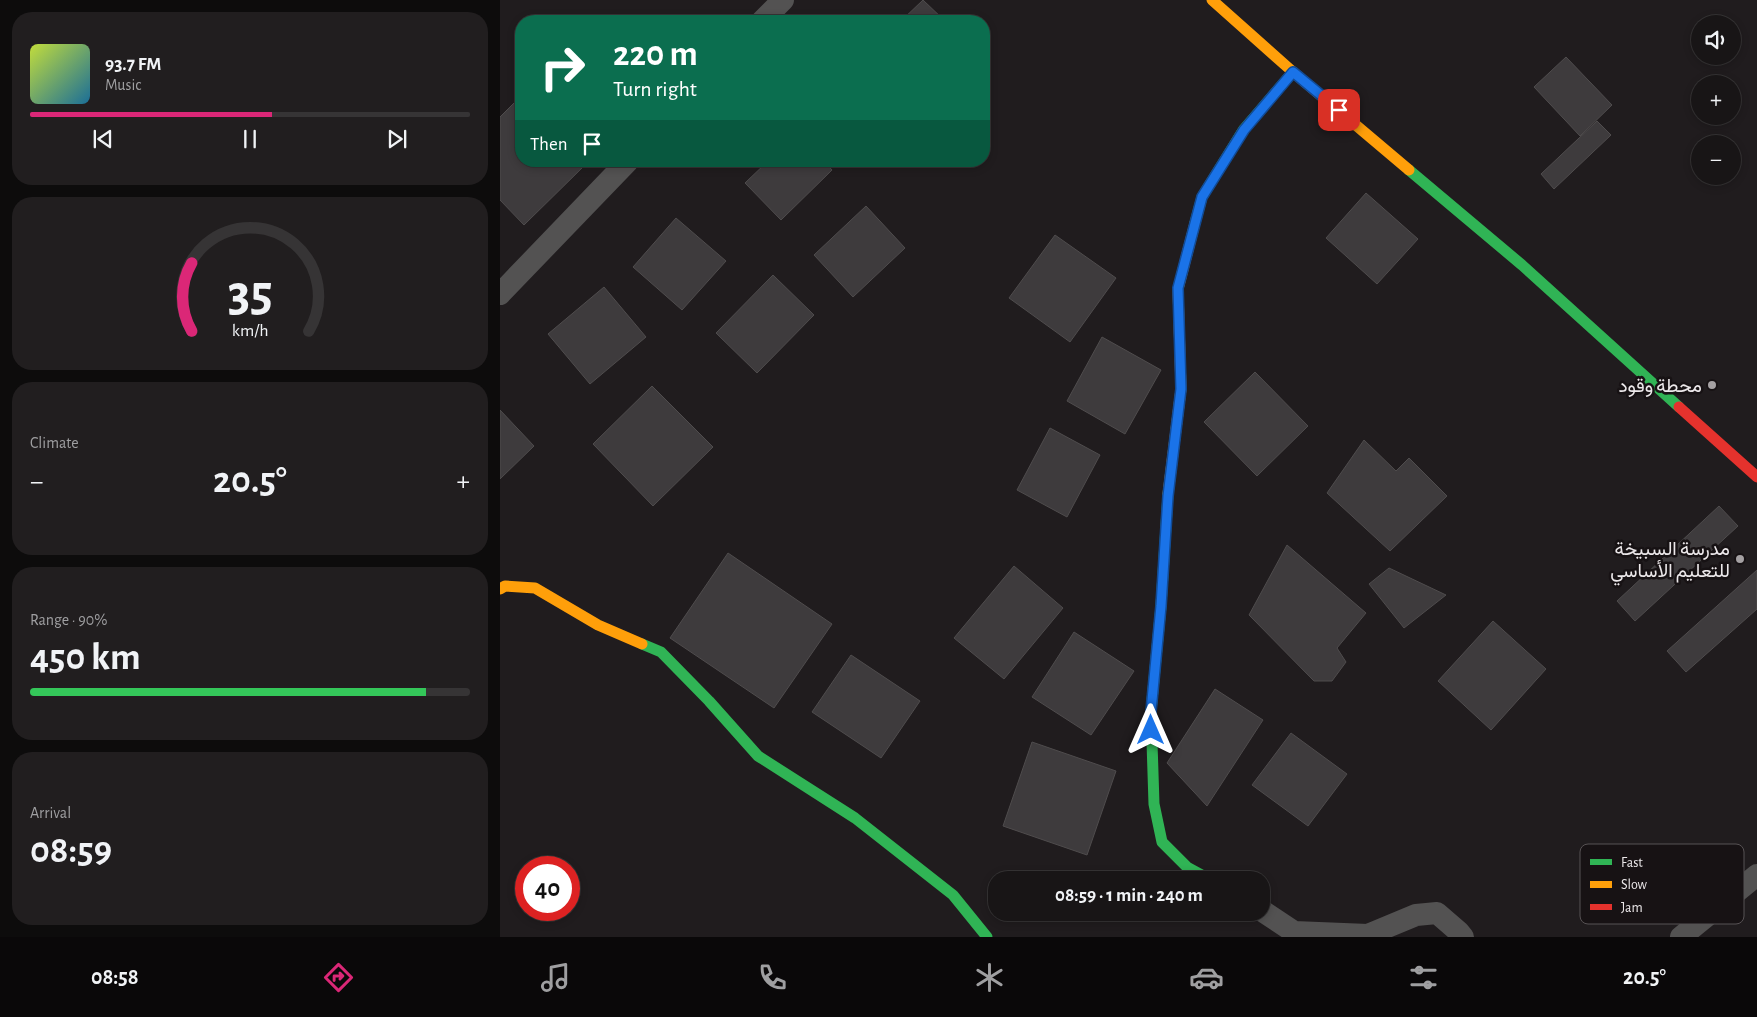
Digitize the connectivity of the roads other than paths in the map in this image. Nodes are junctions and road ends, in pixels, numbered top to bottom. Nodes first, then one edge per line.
1 (783, 0) edge
2 (1212, 0) edge
3 (768, 15) edge
4 (1293, 72) junction
5 (622, 167) edge
6 (500, 294) edge
7 (1754, 466) edge
8 (500, 589) edge
9 (1196, 871) edge
10 (1757, 875) edge
11 (1744, 885) edge
12 (1270, 916) edge
13 (1696, 924) edge
14 (987, 937) edge
15 (1463, 937) edge
16 (1680, 937) edge

1 - 3 street
2 - 4 street
4 - 7 street
4 - 9 street
5 - 6 street
8 - 14 street
10 - 11 street
12 - 15 street
13 - 16 street

